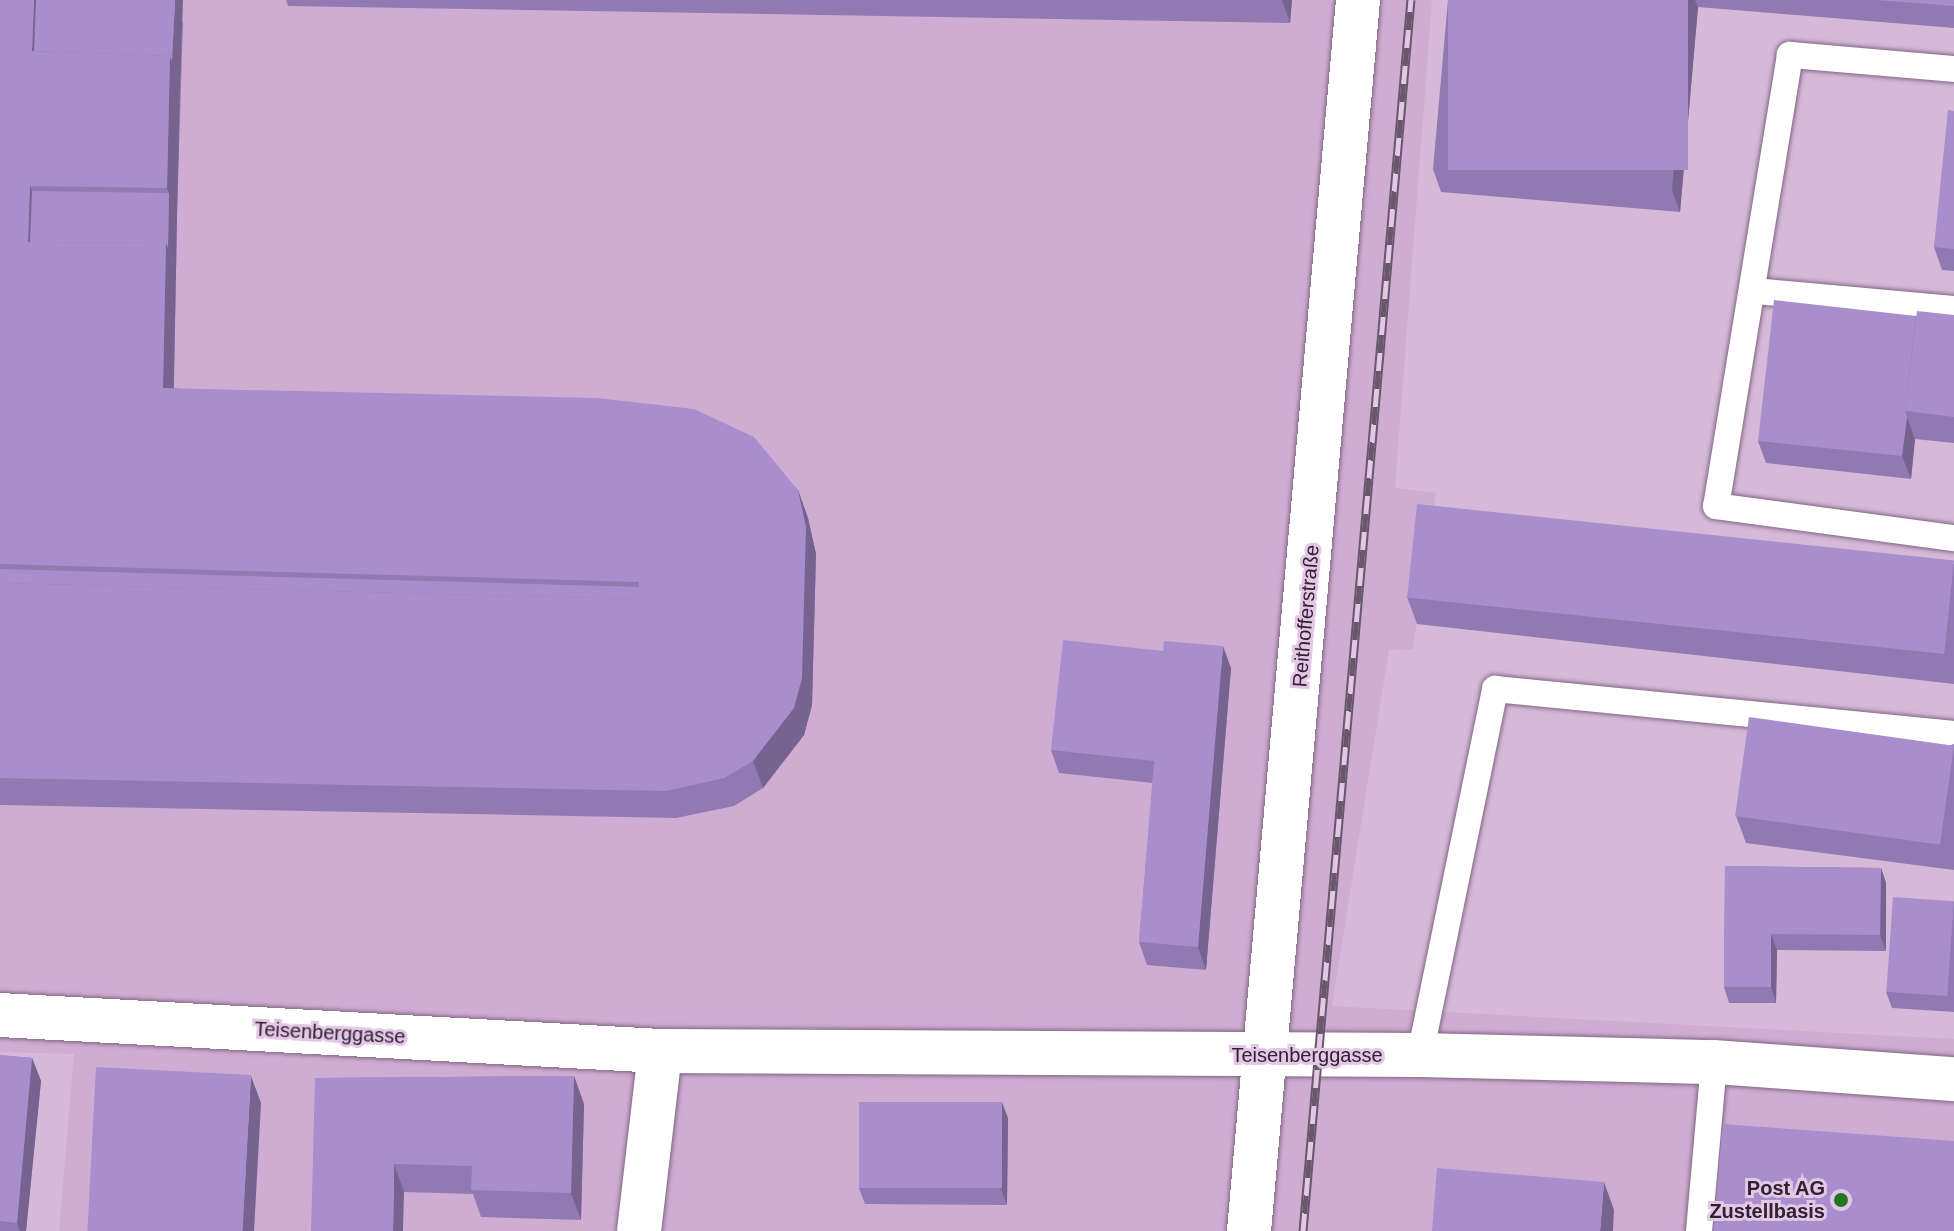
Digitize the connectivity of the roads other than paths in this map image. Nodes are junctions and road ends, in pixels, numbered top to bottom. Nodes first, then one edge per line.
1 (1358, 0) edge
2 (1954, 69) edge
3 (1755, 291) junction
4 (1954, 309) edge
5 (1954, 538) edge
6 (1954, 734) edge
7 (0, 1015) edge
8 (660, 1051) junction
9 (1264, 1055) junction
10 (1420, 1055) junction
11 (1714, 1062) junction
12 (1954, 1079) edge
13 (639, 1231) edge
14 (1249, 1231) edge
15 (1699, 1231) edge

1 - 9 street, Reithofferstraße
2 - 3 lane
3 - 4 lane
3 - 5 lane
6 - 10 lane
7 - 8 street, Teisenberggasse
8 - 9 street, Teisenberggasse
8 - 13 street
9 - 10 street, Teisenberggasse
9 - 14 street, Reithofferstraße
10 - 11 street, Teisenberggasse
11 - 12 street, Teisenberggasse
11 - 15 lane

